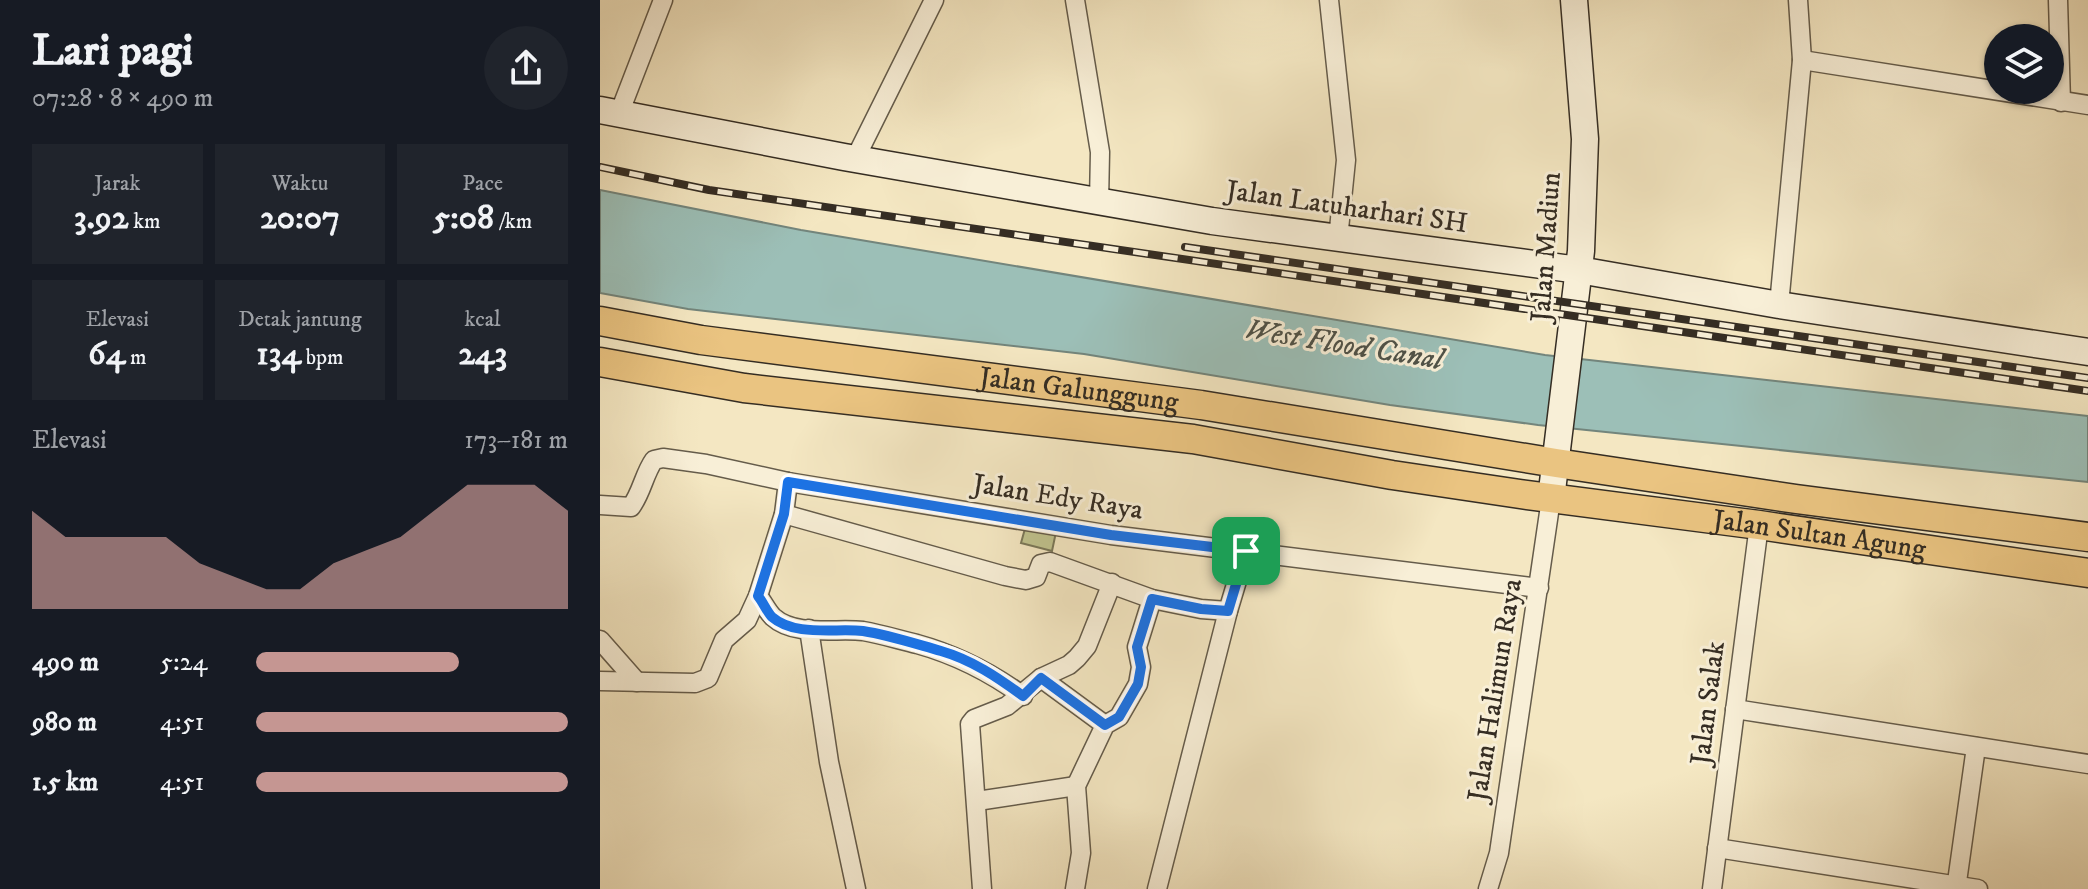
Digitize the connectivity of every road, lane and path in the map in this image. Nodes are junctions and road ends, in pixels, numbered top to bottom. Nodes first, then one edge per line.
1 (663, 0) edge
2 (934, 0) edge
3 (1075, 0) edge
4 (1329, 0) edge
5 (1574, 0) edge
6 (1798, 0) edge
7 (2058, 0) edge
8 (2061, 24) edge
9 (1802, 60) junction
10 (1984, 90) edge
11 (2064, 102) edge
12 (2088, 105) edge
13 (610, 112) edge
14 (855, 159) junction
15 (1099, 202) junction
16 (1338, 239) junction
17 (1579, 270) junction
18 (1779, 305) junction
19 (600, 321) edge
20 (2088, 352) edge
21 (600, 362) edge
22 (1050, 386) junction
23 (1047, 421) junction
24 (1557, 458) junction
25 (788, 482) junction
26 (1551, 499) junction
27 (1809, 500) junction
28 (600, 505) edge
29 (784, 514) junction
30 (1759, 525) junction
31 (1804, 531) junction
32 (2088, 537) edge
33 (1246, 551) junction
34 (2088, 573) edge
35 (1112, 583) junction
36 (1539, 588) junction
37 (758, 596) junction
38 (1152, 599) junction
39 (1228, 611) junction
40 (809, 629) junction
41 (600, 640) edge
42 (1041, 678) junction
43 (600, 681) edge
44 (637, 682) junction
45 (1023, 696) junction
46 (1735, 709) junction
47 (1105, 725) junction
48 (1976, 747) junction
49 (2088, 764) edge
50 (1076, 786) junction
51 (977, 801) junction
52 (1717, 848) junction
53 (1956, 887) edge
54 (856, 889) edge
55 (982, 889) edge
56 (1075, 889) edge
57 (1157, 889) edge
58 (1488, 889) edge
59 (1712, 889) edge
60 (1978, 889) edge

1 - 13 street
2 - 14 street
3 - 15 street
4 - 16 street
5 - 17 street, Jalan Madiun
6 - 9 street
7 - 8 street
9 - 10 street
9 - 18 street
11 - 12 street
13 - 14 street, Jalan Latuharhari SH
14 - 15 street, Jalan Latuharhari SH
15 - 16 street, Jalan Latuharhari SH
16 - 17 street, Jalan Latuharhari SH
17 - 18 street, Jalan Latuharhari SH
17 - 24 street, Jalan Madiun
18 - 20 street, Jalan Latuharhari SH
19 - 22 main road, Jalan Galunggung
21 - 23 main road, Jalan Galunggung
22 - 23 main road
22 - 24 main road, Jalan Galunggung
23 - 26 main road, Jalan Galunggung
24 - 26 street, Jalan Madiun
24 - 27 main road, Jalan Sultan Agung
25 - 28 street, Jalan Edy Raya
25 - 29 street
25 - 33 street, Jalan Edy Raya
26 - 30 main road, Jalan Sultan Agung
26 - 36 street, Jalan Halimun Raya
27 - 31 main road
27 - 32 main road, Jalan Sultan Agung
29 - 35 street
29 - 37 street
30 - 31 main road, Jalan Sultan Agung
30 - 46 street, Jalan Salak
31 - 34 main road, Jalan Sultan Agung
33 - 36 street, Jalan Edy Raya
33 - 39 street
35 - 38 street
35 - 42 street
36 - 58 street, Jalan Halimun Raya
37 - 40 street
37 - 44 street
38 - 39 street
38 - 47 street
39 - 57 street
40 - 45 street
40 - 54 street
41 - 44 street
42 - 45 street
42 - 47 street
43 - 44 street
45 - 51 street
46 - 48 street
46 - 52 street, Jalan Salak
47 - 50 street
48 - 49 street
48 - 53 street
50 - 51 street
50 - 56 street
51 - 55 street
52 - 53 street
52 - 59 street, Jalan Salak
53 - 60 street

